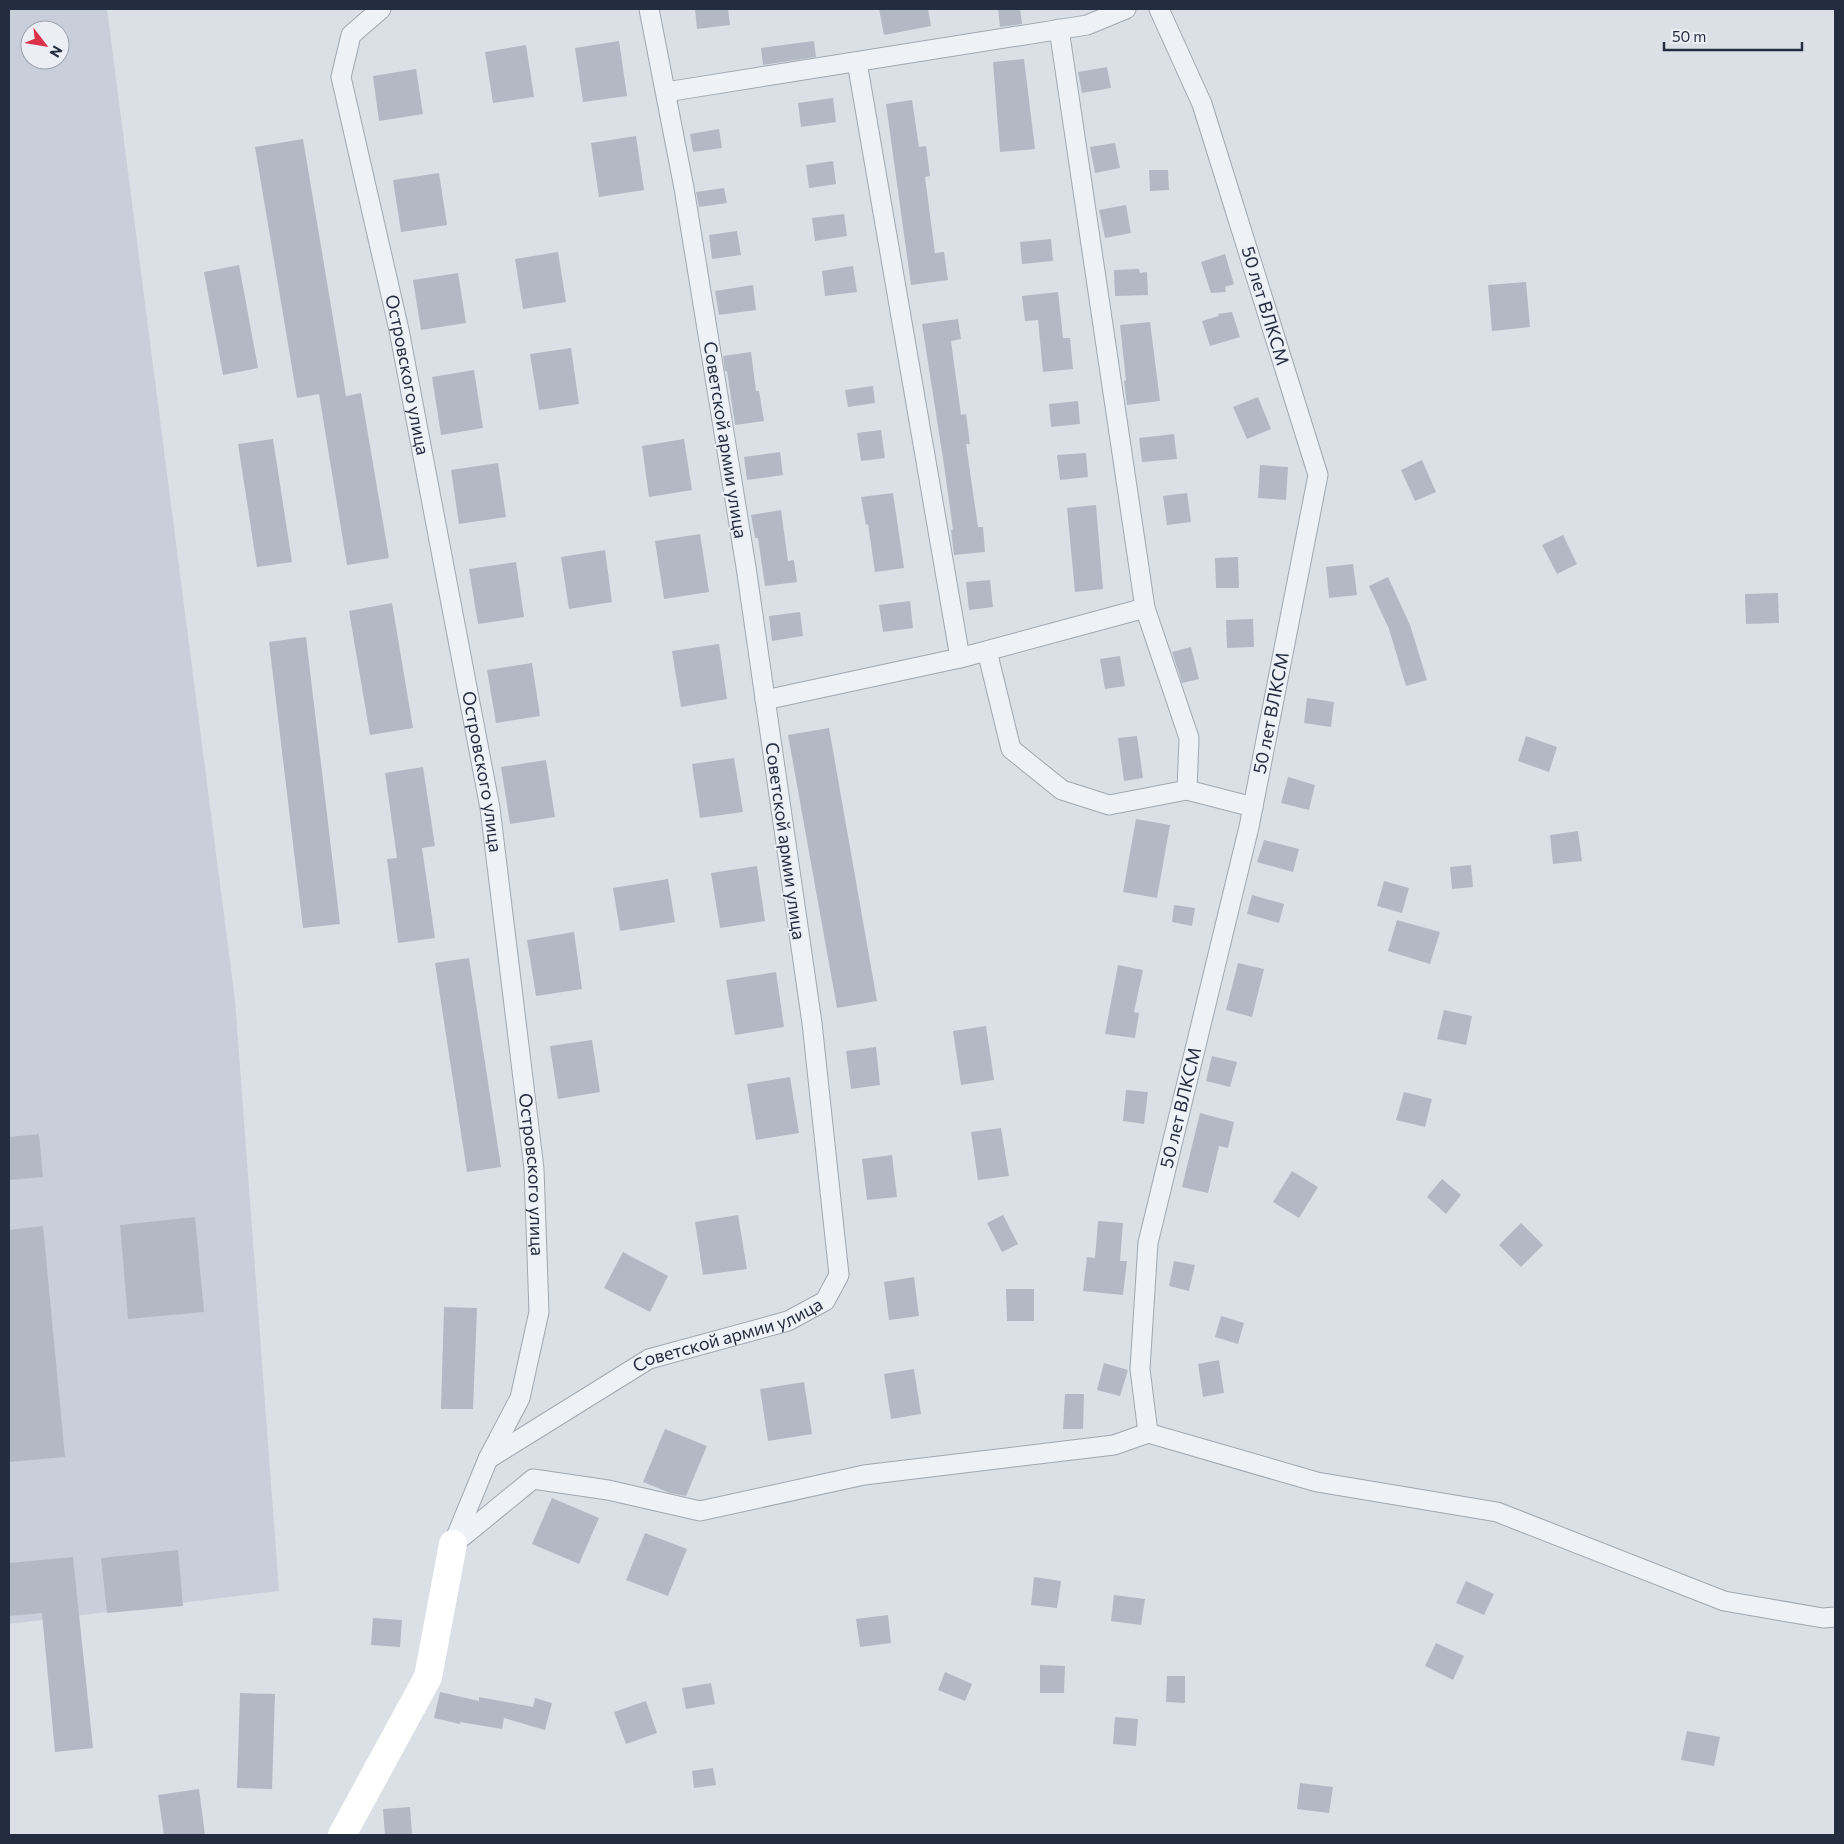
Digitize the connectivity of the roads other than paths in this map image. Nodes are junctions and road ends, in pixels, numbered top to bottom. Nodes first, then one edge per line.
1 (381, 9) edge
2 (649, 9) edge
3 (1126, 9) edge
4 (1159, 9) edge
5 (1059, 30) junction
6 (857, 62) junction
7 (666, 92) junction
8 (1145, 608) junction
9 (986, 651) junction
10 (960, 658) junction
11 (765, 700) junction
12 (1187, 790) junction
13 (1253, 807) junction
14 (1148, 1433) junction
15 (488, 1459) junction
16 (453, 1544) junction
17 (1835, 1617) edge
18 (342, 1835) edge

1 - 15 street, Островского улица
2 - 7 street, Советской армии улица
3 - 5 street
4 - 13 street, 50 лет ВЛКСМ
5 - 6 street
5 - 8 street
6 - 7 street
6 - 10 street
7 - 11 street, Советской армии улица
8 - 9 street
8 - 12 street
9 - 10 street
9 - 12 street
10 - 11 street
11 - 15 street, Советской армии улица
12 - 13 street
13 - 14 street, 50 лет ВЛКСМ
14 - 16 street
14 - 17 street
15 - 16 street, Островского улица
16 - 18 street

